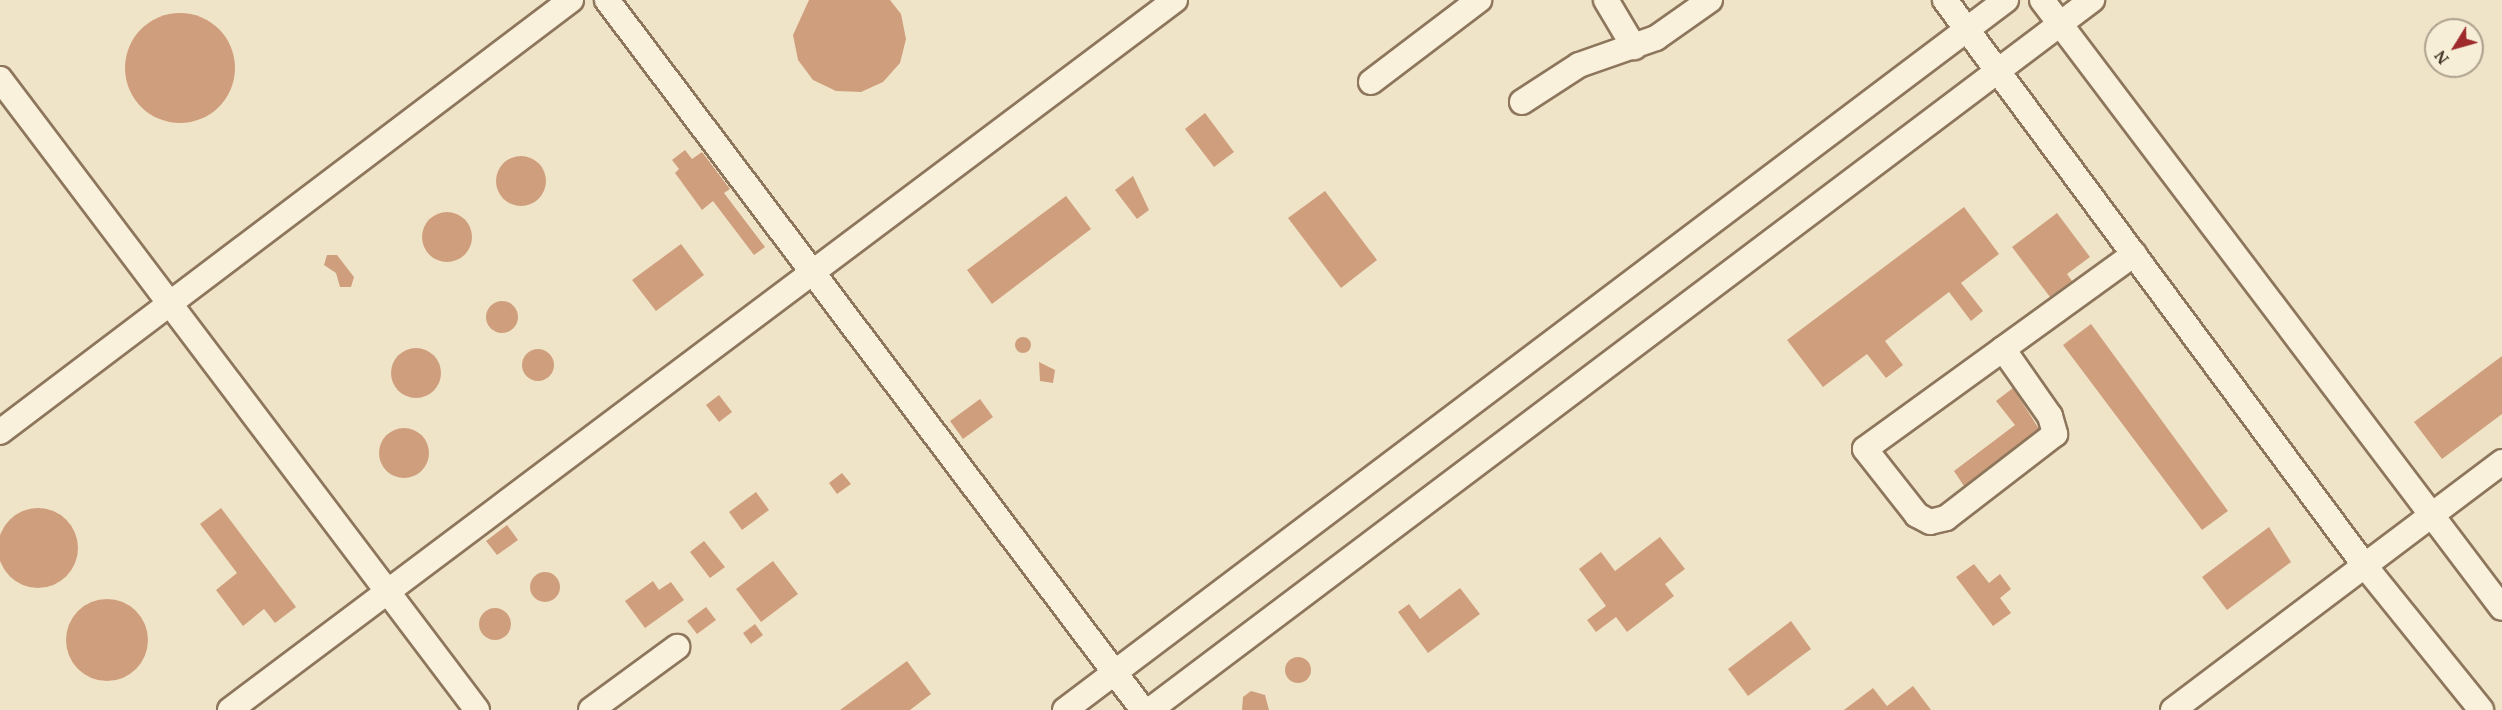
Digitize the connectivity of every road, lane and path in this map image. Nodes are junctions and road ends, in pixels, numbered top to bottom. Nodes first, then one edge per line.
1 (571, 0) edge
2 (607, 0) edge
3 (1175, 0) edge
4 (1479, 0) edge
5 (1606, 0) edge
6 (1710, 0) edge
7 (1945, 0) edge
8 (2006, 0) edge
9 (2042, 0) edge
10 (2092, 0) edge
11 (2060, 24) junction
12 (1967, 29) junction
13 (1634, 47) junction
14 (1999, 70) junction
15 (0, 79) edge
16 (1371, 82) dead end
17 (1522, 102) dead end
18 (2134, 254) junction
19 (815, 271) junction
20 (171, 300) junction
21 (2002, 350) junction
22 (0, 432) edge
23 (2502, 462) edge
24 (2429, 517) junction
25 (2365, 566) junction
26 (388, 591) junction
27 (2502, 608) edge
28 (677, 647) dead end
29 (1114, 673) junction
30 (230, 710) edge
31 (477, 710) edge
32 (591, 710) edge
33 (1065, 710) edge
34 (1143, 710) edge
35 (1150, 710) edge
36 (2173, 710) edge
37 (2481, 710) edge

1 - 20 lane
2 - 19 lane
3 - 19 lane
4 - 16 lane
5 - 13 lane
6 - 13 lane
7 - 12 lane
8 - 12 lane
9 - 11 lane
10 - 11 lane
11 - 14 lane
11 - 24 lane
12 - 14 lane
12 - 29 lane
13 - 17 lane
14 - 18 lane
14 - 35 lane
15 - 20 lane
18 - 21 lane
18 - 25 lane
19 - 26 lane
19 - 29 lane
20 - 22 lane
20 - 26 lane
21 - 21 lane
23 - 24 lane
24 - 25 lane
24 - 27 lane
25 - 36 lane
25 - 37 lane
26 - 30 lane
26 - 31 lane
28 - 32 lane
29 - 33 lane
29 - 34 lane

